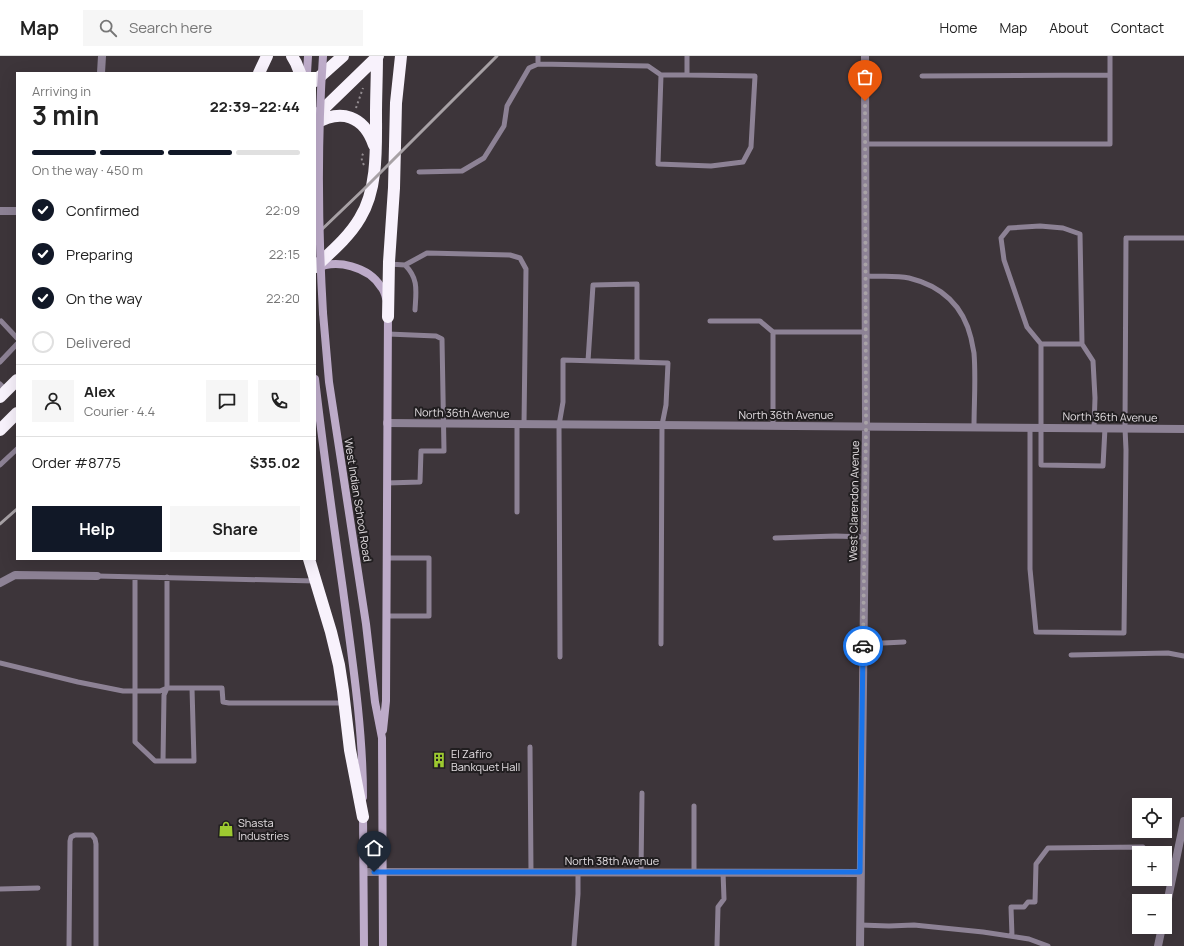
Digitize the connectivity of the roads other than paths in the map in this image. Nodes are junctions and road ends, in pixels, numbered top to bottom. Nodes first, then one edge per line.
1 (102, 56) edge
2 (267, 56) edge
3 (292, 56) edge
4 (308, 56) edge
5 (323, 56) edge
6 (343, 56) edge
7 (377, 56) edge
8 (401, 56) edge
9 (538, 56) edge
10 (687, 56) edge
11 (865, 56) edge
12 (1110, 56) edge
13 (538, 64) junction
14 (101, 72) edge
15 (259, 72) edge
16 (300, 72) edge
17 (307, 72) edge
18 (687, 74) junction
19 (661, 75) junction
20 (1110, 75) junction
21 (922, 76) dead end
22 (316, 80) edge
23 (316, 116) edge
24 (316, 123) edge
25 (865, 144) junction
26 (371, 148) junction
27 (419, 172) dead end
28 (0, 211) edge
29 (16, 211) edge
30 (1184, 238) edge
31 (389, 264) junction
32 (405, 265) junction
33 (316, 267) edge
34 (316, 268) edge
35 (866, 276) junction
36 (415, 310) dead end
37 (388, 317) junction
38 (1, 321) edge
39 (710, 321) dead end
40 (773, 332) junction
41 (866, 332) junction
42 (388, 334) junction
43 (16, 337) edge
44 (1040, 344) junction
45 (1082, 344) junction
46 (16, 345) edge
47 (588, 361) junction
48 (0, 362) edge
49 (637, 362) junction
50 (16, 381) edge
51 (316, 387) edge
52 (2, 391) edge
53 (16, 414) edge
54 (387, 423) junction
55 (443, 423) junction
56 (521, 424) junction
57 (559, 425) junction
58 (662, 425) junction
59 (773, 426) junction
60 (866, 427) junction
61 (974, 427) junction
62 (1030, 427) junction
63 (1042, 427) junction
64 (1094, 428) junction
65 (1105, 428) junction
66 (1125, 428) junction
67 (1184, 429) edge
68 (0, 430) edge
69 (16, 450) edge
70 (0, 465) edge
71 (387, 483) junction
72 (517, 512) dead end
73 (864, 537) junction
74 (775, 538) dead end
75 (387, 558) junction
76 (309, 560) edge
77 (97, 576) joint
78 (135, 577) junction
79 (167, 578) junction
80 (316, 581) junction
81 (0, 583) edge
82 (387, 616) junction
83 (904, 642) dead end
84 (661, 644) dead end
85 (863, 644) junction
86 (1071, 655) dead end
87 (1184, 656) edge
88 (560, 657) dead end
89 (0, 663) edge
90 (167, 688) junction
91 (192, 688) junction
92 (136, 691) junction
93 (345, 702) junction
94 (382, 738) junction
95 (530, 747) dead end
96 (163, 761) junction
97 (642, 792) dead end
98 (694, 806) dead end
99 (363, 817) junction
100 (1184, 821) edge
101 (1132, 847) edge
102 (1172, 861) edge
103 (1176, 861) junction
104 (364, 872) junction
105 (383, 872) junction
106 (531, 872) junction
107 (578, 872) junction
108 (641, 872) junction
109 (694, 872) junction
110 (723, 872) junction
111 (860, 872) junction
112 (38, 888) dead end
113 (0, 889) edge
114 (1169, 894) edge
115 (860, 925) junction
116 (1161, 934) edge
117 (1012, 936) junction
118 (69, 946) edge
119 (96, 946) edge
120 (364, 946) edge
121 (383, 946) edge
122 (574, 946) edge
123 (717, 946) edge
124 (860, 946) edge
125 (1048, 946) edge
126 (1158, 946) edge

1 - 14 street
2 - 15 highway
3 - 16 highway
4 - 17 main road
5 - 94 main road, West Indian School Road, bridge
6 - 22 highway
7 - 23 highway
7 - 26 highway
8 - 31 highway
9 - 13 lane
10 - 18 lane
11 - 25 street, West Clarendon Avenue
12 - 20 lane
13 - 19 lane
13 - 27 lane
18 - 19 lane
18 - 19 lane
20 - 21 lane
20 - 25 lane
24 - 26 highway
25 - 35 street, West Clarendon Avenue
26 - 33 highway
28 - 29 street
30 - 66 lane
31 - 32 lane
31 - 37 highway
32 - 36 lane
32 - 56 lane
34 - 37 main road
35 - 41 street, West Clarendon Avenue
35 - 61 lane
37 - 42 main road
38 - 43 lane
39 - 40 lane
40 - 41 lane
40 - 59 lane
41 - 60 street, West Clarendon Avenue
42 - 54 main road
42 - 55 lane
44 - 45 lane
44 - 45 lane
44 - 63 lane
45 - 64 lane
46 - 48 lane
47 - 49 lane
47 - 49 lane
47 - 57 lane
49 - 58 lane
50 - 52 highway
51 - 99 main road
53 - 68 highway
54 - 55 street, North 36th Avenue
54 - 71 main road
55 - 56 street, North 36th Avenue
55 - 71 lane
56 - 57 street, North 36th Avenue
56 - 72 lane
57 - 58 street, North 36th Avenue
57 - 88 lane
58 - 59 street, North 36th Avenue
58 - 84 lane
59 - 60 street, North 36th Avenue
60 - 61 street, North 36th Avenue
60 - 73 street, West Clarendon Avenue
61 - 62 street, North 36th Avenue
62 - 63 street, North 36th Avenue
62 - 66 lane
63 - 64 street, North 36th Avenue
63 - 65 lane
64 - 65 street, North 36th Avenue
65 - 66 street, North 36th Avenue
66 - 67 street, North 36th Avenue
69 - 70 lane
71 - 75 main road
73 - 74 lane
73 - 85 street, West Clarendon Avenue
75 - 82 main road
75 - 82 lane
76 - 80 highway
77 - 78 lane
77 - 81 street
78 - 79 lane
78 - 92 lane
79 - 80 lane
79 - 90 lane
80 - 93 highway
82 - 94 main road
83 - 85 lane
85 - 111 street, West Clarendon Avenue
86 - 87 lane
89 - 92 lane
90 - 91 lane
90 - 92 lane
90 - 96 lane
91 - 93 lane
91 - 96 lane
92 - 96 lane
93 - 99 highway
94 - 105 main road, West Indian School Road
95 - 106 lane
97 - 108 lane
98 - 109 lane
99 - 104 main road
100 - 103 street
101 - 117 lane
102 - 103 lane
103 - 114 street
104 - 105 street, North 38th Avenue
104 - 120 main road
105 - 106 street, North 38th Avenue
105 - 121 main road, West Indian School Road
106 - 107 street, North 38th Avenue
107 - 108 street, North 38th Avenue
107 - 122 lane
108 - 109 street, North 38th Avenue
109 - 110 street, North 38th Avenue
110 - 111 street, North 38th Avenue
110 - 123 lane
111 - 115 street, West Clarendon Avenue
112 - 113 lane
115 - 117 lane
115 - 124 street, West Clarendon Avenue
116 - 126 street
117 - 125 lane
118 - 119 lane

